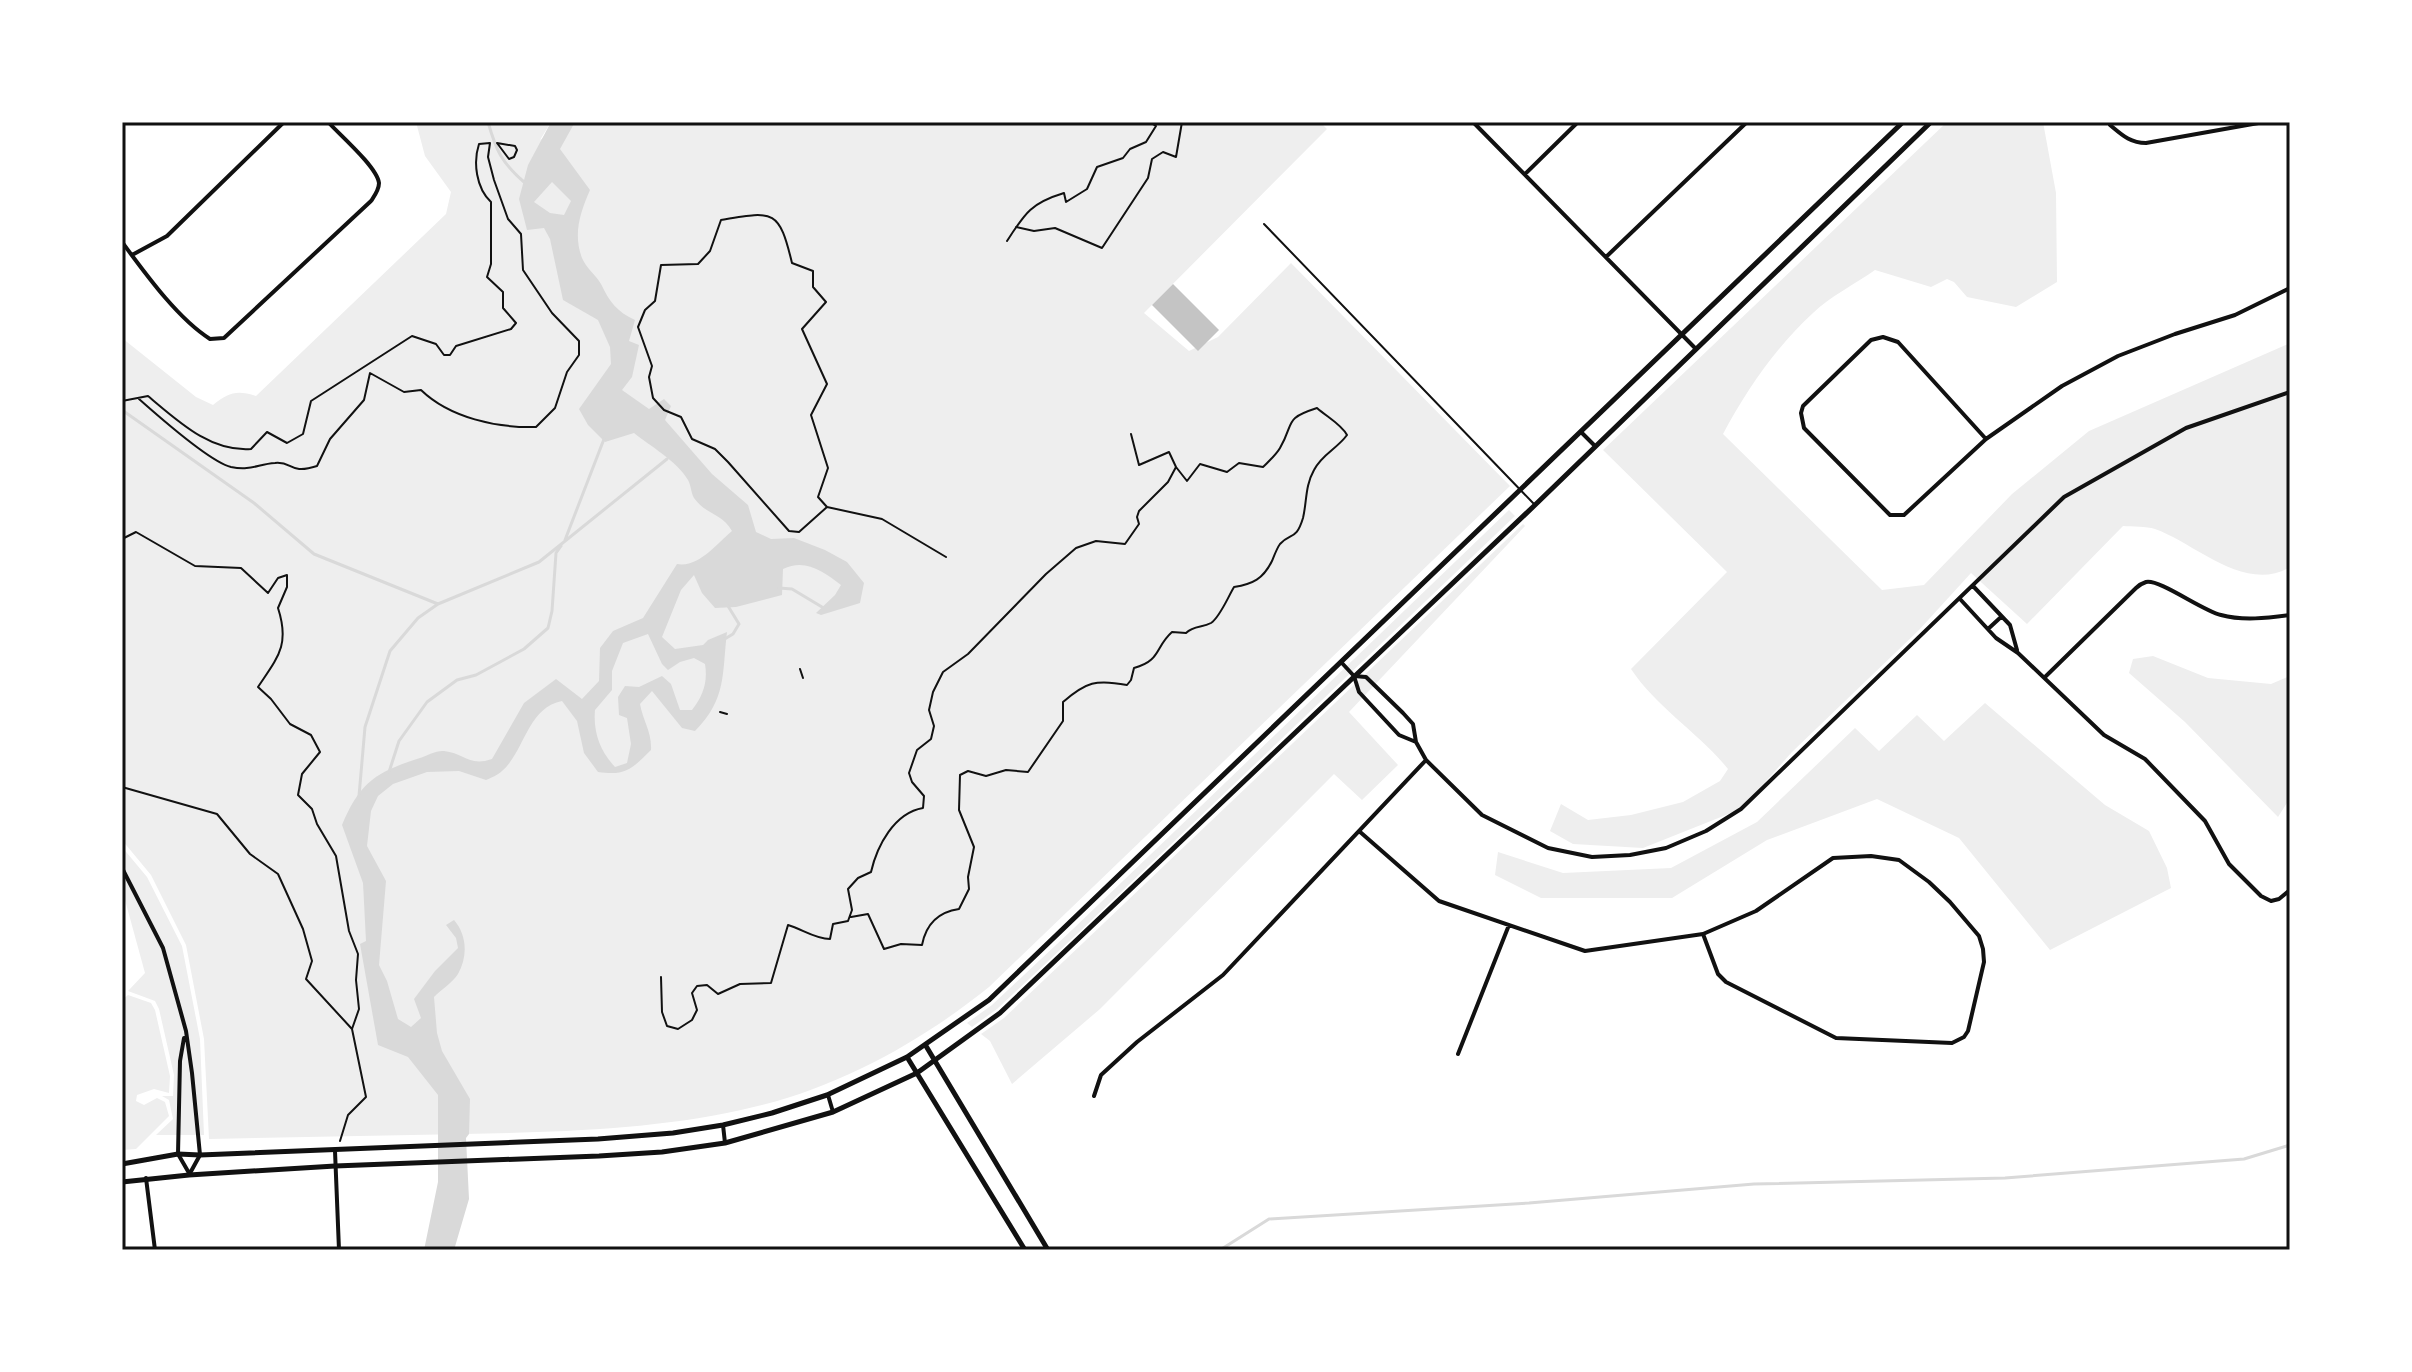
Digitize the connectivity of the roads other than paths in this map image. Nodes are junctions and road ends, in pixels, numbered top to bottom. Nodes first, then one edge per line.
1 (284, 122) edge
2 (328, 122) edge
3 (1473, 122) edge
4 (1578, 122) edge
5 (1747, 122) edge
6 (1903, 122) edge
7 (1931, 122) edge
8 (2264, 122) edge
9 (2110, 125) dead end
10 (1525, 174) junction
11 (1264, 224) dead end
12 (122, 242) edge
13 (132, 255) junction
14 (1606, 257) junction
15 (2290, 288) edge
16 (1682, 334) junction
17 (1695, 348) junction
18 (2290, 392) edge
19 (1581, 432) junction
20 (1986, 439) junction
21 (1595, 446) junction
22 (1521, 491) junction
23 (1535, 505) junction
24 (1973, 586) junction
25 (1960, 599) junction
26 (2290, 615) edge
27 (2001, 616) junction
28 (1988, 629) junction
29 (2018, 653) junction
30 (1341, 662) junction
31 (1354, 676) junction
32 (2045, 677) junction
33 (1416, 742) junction
34 (1426, 760) junction
35 (1359, 831) junction
36 (122, 868) edge
37 (2290, 890) edge
38 (1509, 925) junction
39 (1703, 934) junction
40 (186, 1031) junction
41 (926, 1046) junction
42 (1458, 1054) dead end
43 (907, 1057) junction
44 (935, 1061) junction
45 (917, 1073) junction
46 (827, 1095) junction
47 (1094, 1096) dead end
48 (833, 1112) junction
49 (723, 1125) junction
50 (725, 1143) junction
51 (338, 1150) junction
52 (178, 1154) junction
53 (200, 1155) junction
54 (122, 1164) edge
55 (335, 1166) junction
56 (189, 1175) junction
57 (146, 1178) junction
58 (122, 1182) edge
59 (155, 1250) edge
60 (339, 1250) edge
61 (1025, 1250) edge
62 (1048, 1250) edge

1 - 13 street
2 - 13 street
3 - 10 street
4 - 10 street
5 - 14 street
6 - 16 street
7 - 17 street
8 - 9 street
10 - 14 street
11 - 22 lane
12 - 13 street
14 - 16 street
15 - 20 street
16 - 17 street
16 - 19 street
17 - 21 street
18 - 24 street
19 - 21 street
19 - 22 street
20 - 20 street
21 - 23 street
22 - 23 lane
22 - 30 street
23 - 31 street
24 - 25 street
24 - 27 street
25 - 28 street
25 - 34 street
26 - 32 street
27 - 28 street
27 - 29 street
28 - 29 street
29 - 32 street
30 - 31 street
30 - 41 street
31 - 33 street
31 - 33 street
31 - 44 street
32 - 37 street
33 - 34 street
34 - 35 street
35 - 38 street
35 - 47 street
36 - 40 street
38 - 39 street
38 - 42 street
39 - 39 street
40 - 52 street
40 - 53 street
41 - 43 street
41 - 44 street
43 - 45 street
43 - 46 street
44 - 45 street
44 - 62 street
45 - 48 street
45 - 61 street
46 - 48 street
46 - 49 street
48 - 50 street
49 - 50 street
49 - 51 street
50 - 55 street
51 - 53 street
51 - 55 street
52 - 53 street
52 - 54 street
52 - 56 street
53 - 56 street
55 - 56 street
55 - 60 street
56 - 57 street
57 - 58 street
57 - 59 street

